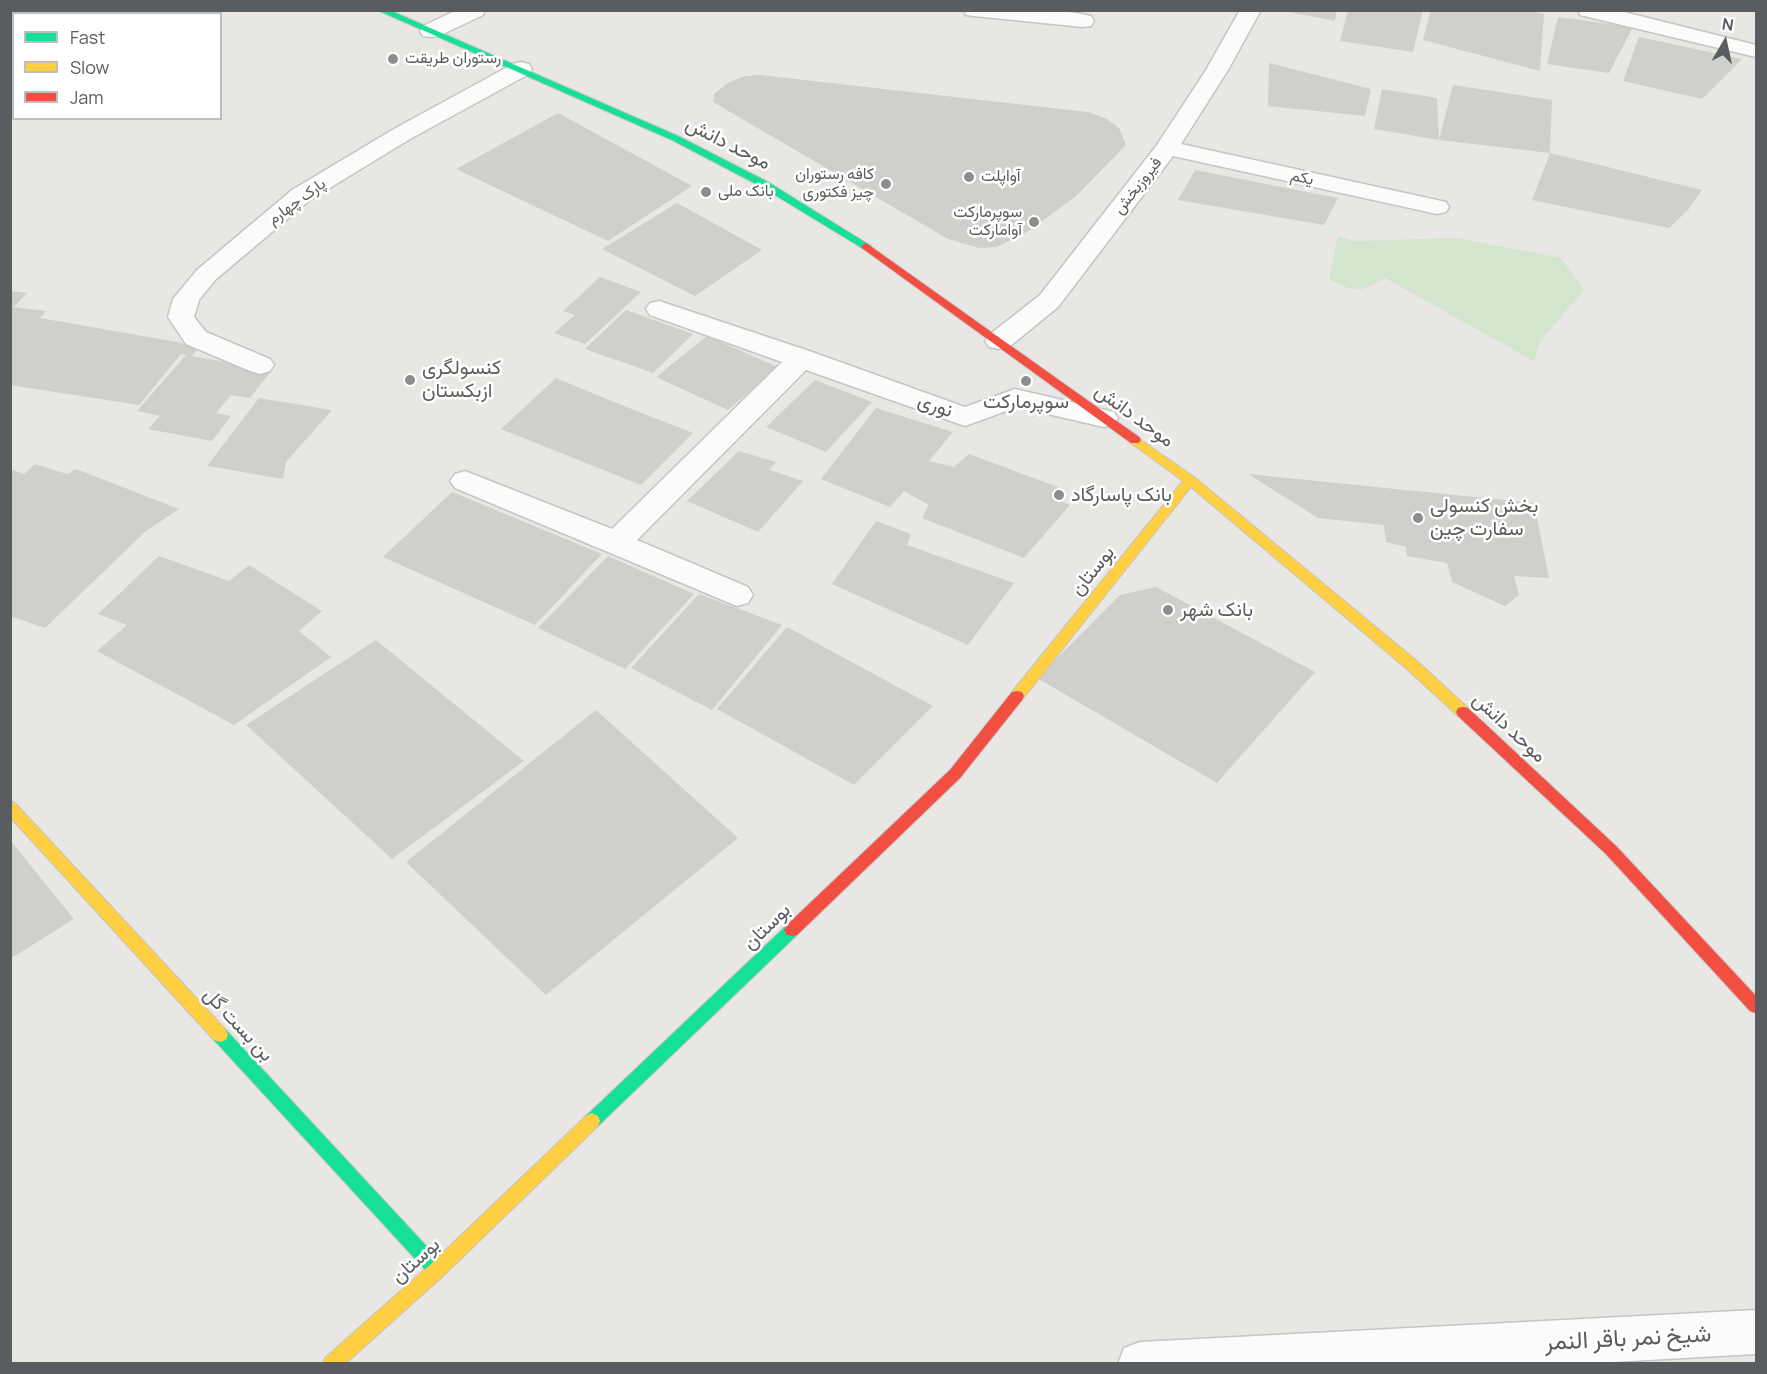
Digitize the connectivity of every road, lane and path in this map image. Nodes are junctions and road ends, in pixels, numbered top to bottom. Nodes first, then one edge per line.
1 (381, 10) edge
2 (475, 10) edge
3 (974, 10) edge
4 (1251, 10) edge
5 (1588, 10) edge
6 (1083, 21) dead end
7 (431, 30) junction
8 (1756, 51) edge
9 (521, 69) junction
10 (1167, 148) junction
11 (1437, 207) dead end
12 (659, 309) dead end
13 (999, 341) junction
14 (802, 358) junction
15 (260, 365) dead end
16 (1104, 418) junction
17 (1190, 480) junction
18 (465, 481) dead end
19 (616, 543) junction
20 (737, 595) dead end
21 (10, 807) edge
22 (1756, 1006) edge
23 (437, 1270) junction
24 (1756, 1332) edge
25 (331, 1364) edge
26 (1140, 1364) edge

1 - 7 main road, موحد دانش
2 - 7 street
3 - 6 street
4 - 10 street, فیروزبخش
5 - 8 street
7 - 9 main road, موحد دانش
9 - 13 main road, موحد دانش
9 - 15 street, پارک چهارم
10 - 11 street, یکم
10 - 13 street, فیروزبخش
12 - 14 street, نوری
13 - 16 main road, موحد دانش
14 - 16 street, نوری
14 - 19 street
16 - 17 main road, موحد دانش
17 - 22 main road, موحد دانش
17 - 23 main road, بوستان
18 - 19 street
19 - 20 street
21 - 23 main road, بن بست گل
23 - 25 main road, بوستان
24 - 26 street, شیخ نمر باقر النمر

